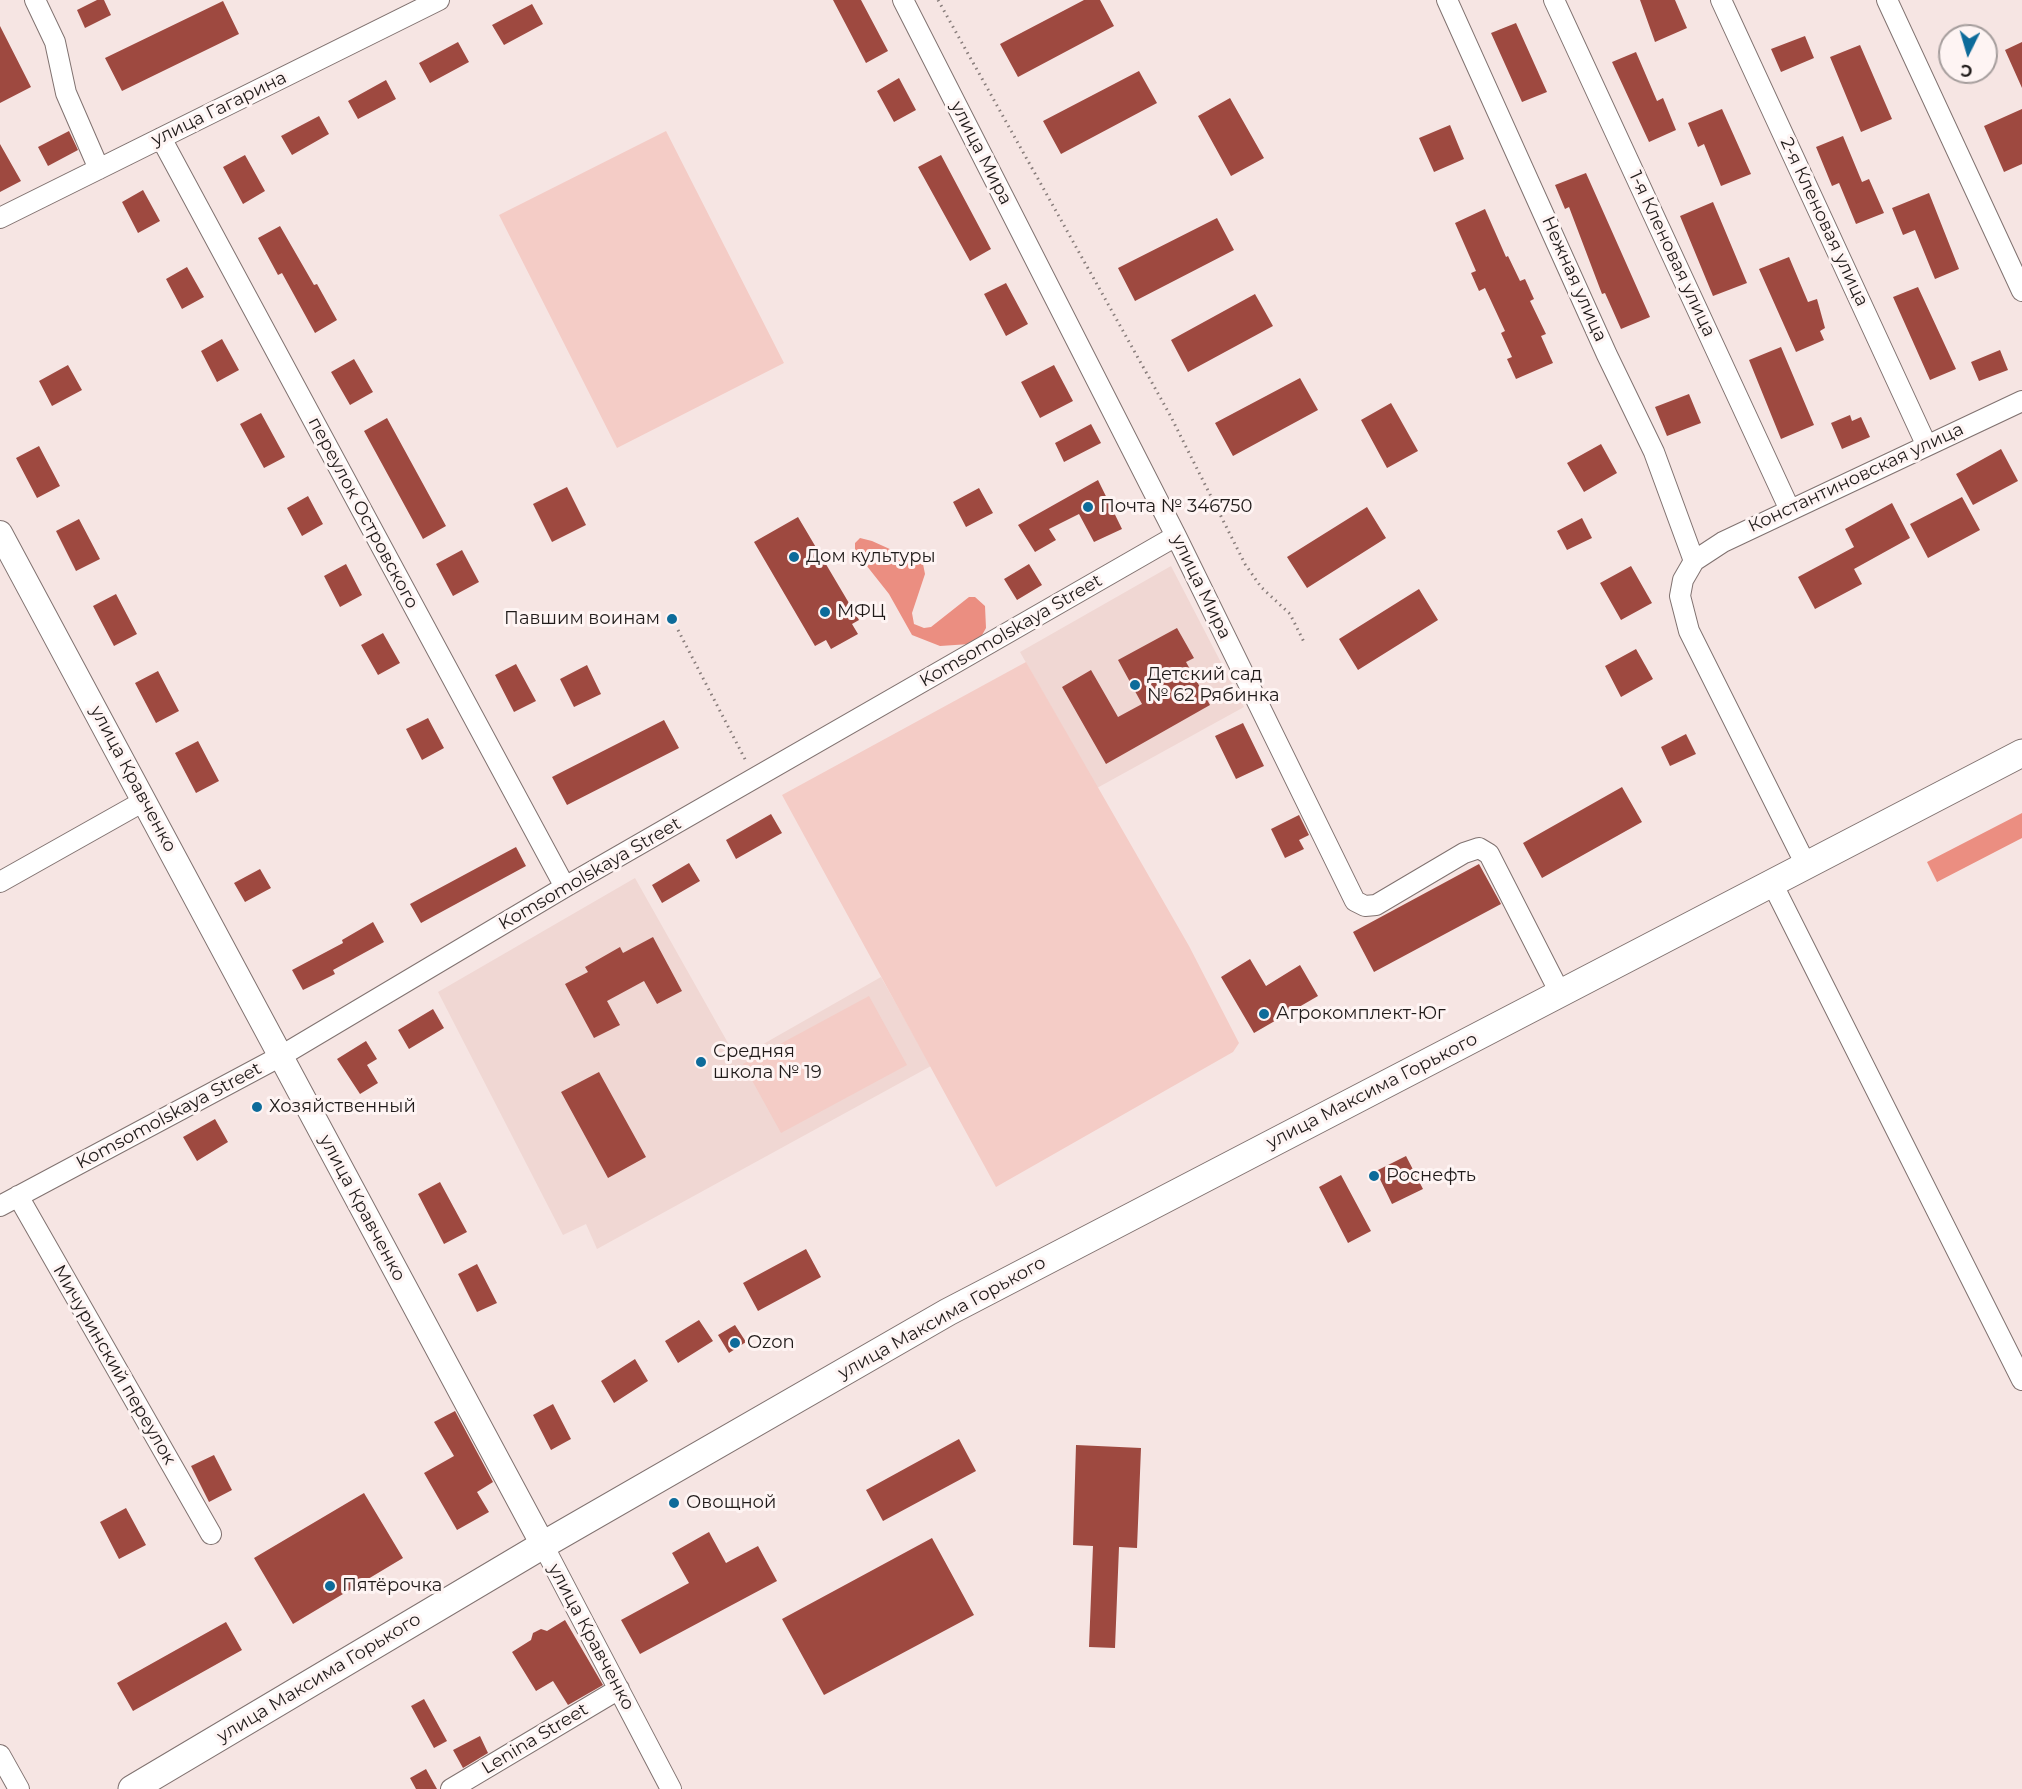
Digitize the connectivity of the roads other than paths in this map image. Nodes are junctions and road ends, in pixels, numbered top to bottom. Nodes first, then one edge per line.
1 (35, 0) edge
2 (439, 0) edge
3 (903, 0) edge
4 (1447, 0) edge
5 (1554, 0) edge
6 (1721, 0) edge
7 (1887, 0) edge
8 (161, 138) junction
9 (99, 169) junction
10 (0, 218) edge
11 (2022, 291) edge
12 (2022, 401) edge
13 (1926, 444) junction
14 (1790, 508) junction
15 (1176, 536) junction
16 (3, 544) edge
17 (1694, 561) junction
18 (2022, 753) edge
19 (144, 801) junction
20 (1806, 865) junction
21 (0, 882) edge
22 (1772, 883) junction
23 (565, 887) junction
24 (1560, 993) junction
25 (281, 1056) junction
26 (18, 1196) junction
27 (0, 1206) edge
28 (2022, 1380) edge
29 (211, 1534) dead end
30 (543, 1545) junction
31 (619, 1689) junction
32 (0, 1755) edge
33 (19, 1789) edge
34 (132, 1789) edge
35 (451, 1789) edge
36 (671, 1789) edge

1 - 9 street
2 - 8 street, улица Гагарина
3 - 15 street, улица Мира
4 - 17 street, Нежная улица
5 - 14 street, 1-я Кленовая улица
6 - 13 street, 2-я Кленовая улица
7 - 11 street
8 - 9 street, улица Гагарина
8 - 23 street, переулок Островского
9 - 10 street, улица Гагарина
12 - 13 street, Константиновская улица
13 - 14 street, Константиновская улица
14 - 17 street, Константиновская улица
15 - 23 street, Komsomolskaya Street
15 - 24 street, улица Мира
16 - 19 street, улица Кравченко
17 - 20 street
18 - 20 main road, улица Максима Горького
19 - 21 street
19 - 25 street, улица Кравченко
20 - 22 main road, улица Максима Горького
22 - 24 main road, улица Максима Горького
22 - 28 street
23 - 25 street, Komsomolskaya Street
24 - 30 main road, улица Максима Горького
25 - 26 street, Komsomolskaya Street
25 - 30 street, улица Кравченко
26 - 27 street, Komsomolskaya Street
26 - 29 street, Мичуринский переулок
30 - 31 street, улица Кравченко
30 - 34 main road, улица Максима Горького
31 - 35 street, Lenina Street
31 - 36 street, улица Кравченко
32 - 33 street

